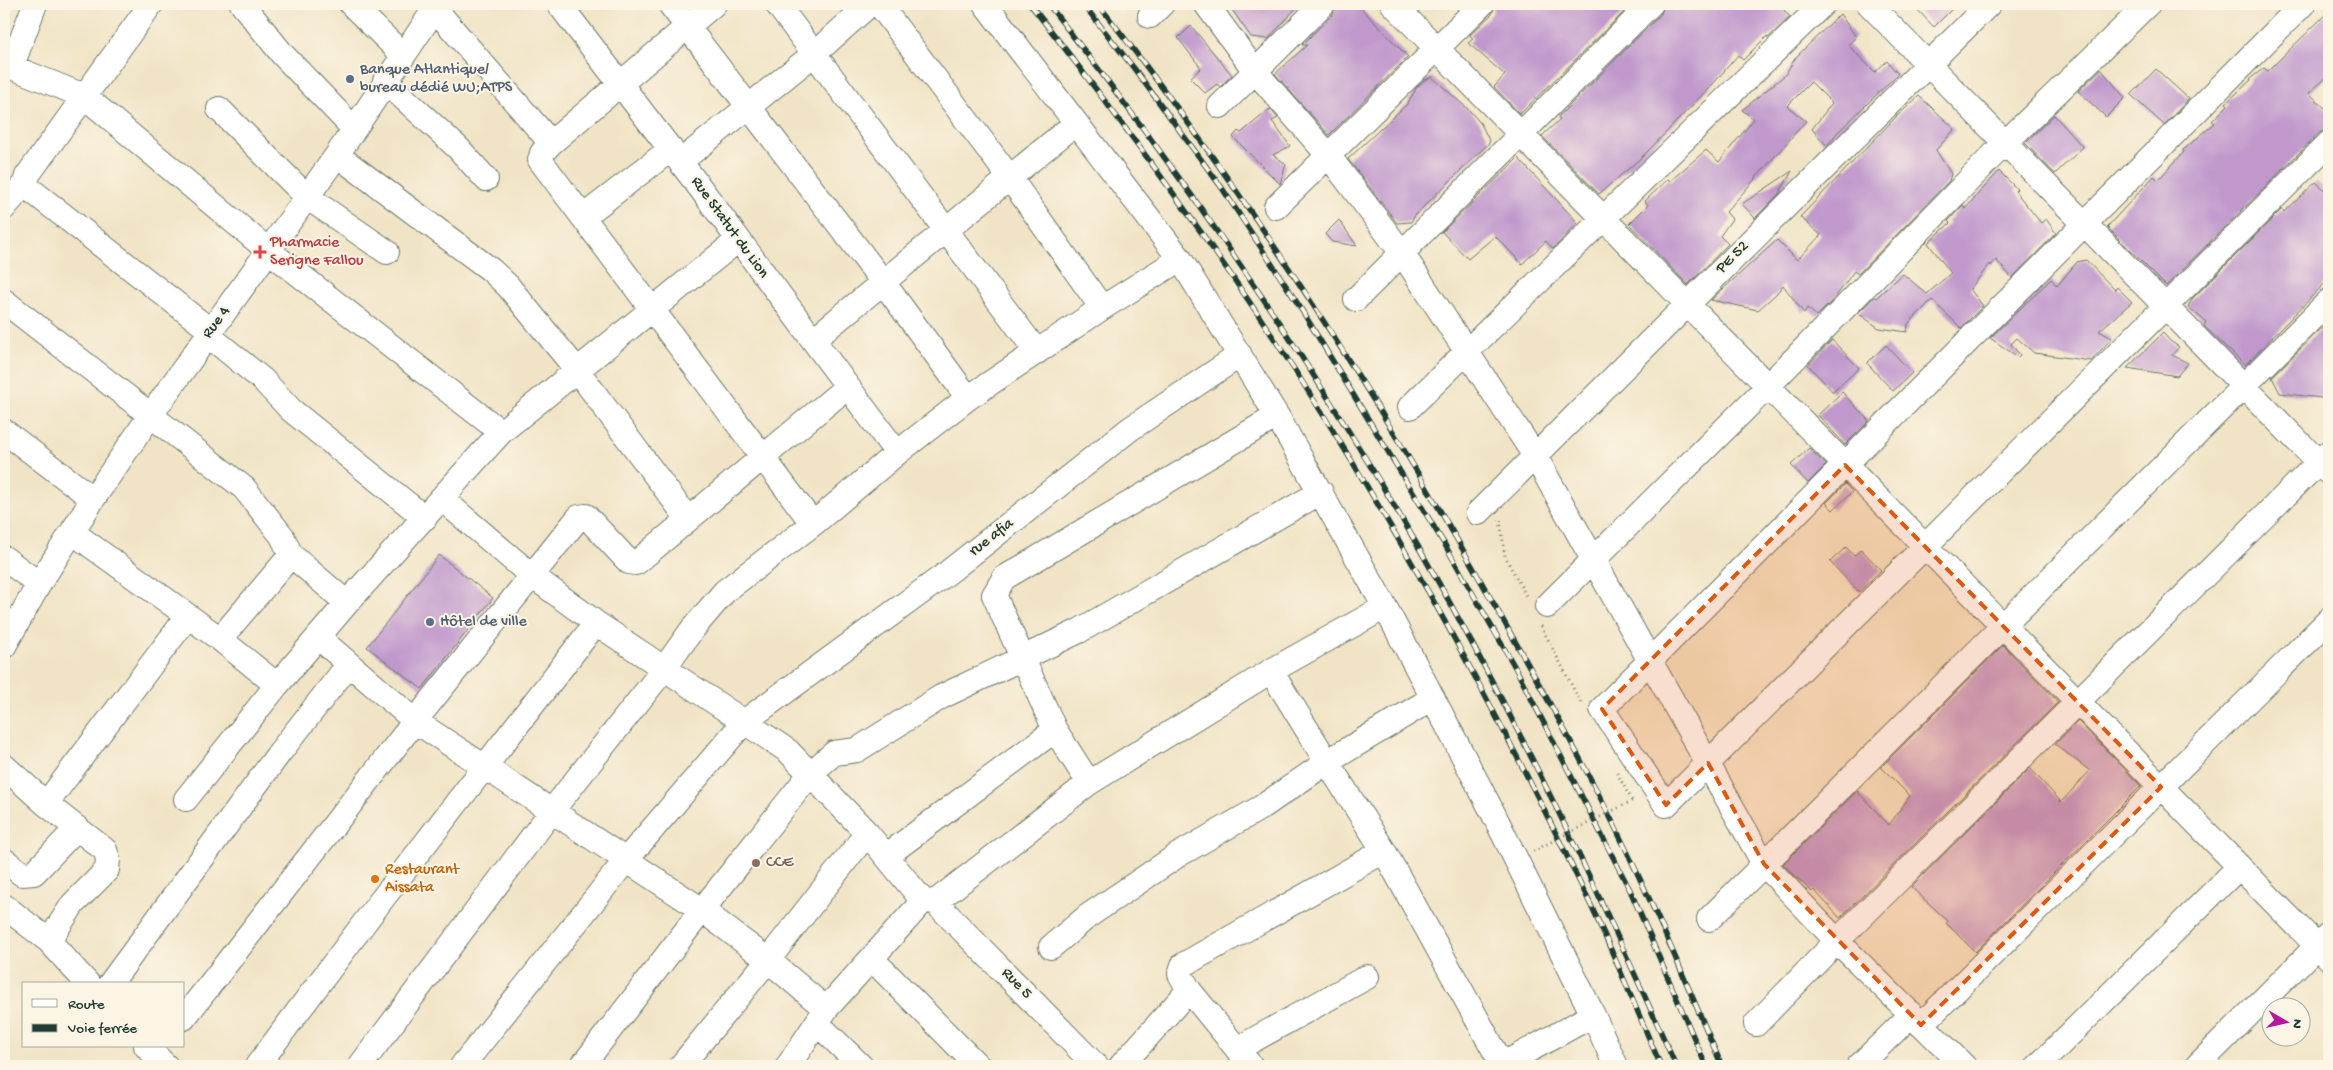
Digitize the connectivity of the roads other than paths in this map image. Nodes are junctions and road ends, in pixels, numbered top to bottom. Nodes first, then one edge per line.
1 (35, 4) edge
2 (151, 4) edge
3 (242, 4) edge
4 (352, 4) edge
5 (559, 4) edge
6 (670, 4) edge
7 (714, 4) edge
8 (777, 4) edge
9 (870, 4) edge
10 (879, 4) edge
11 (985, 4) edge
12 (1206, 4) edge
13 (1323, 4) edge
14 (1393, 4) edge
15 (1482, 4) edge
16 (1651, 4) edge
17 (1823, 4) edge
18 (1869, 4) edge
19 (1988, 4) edge
20 (2148, 4) edge
21 (2303, 4) edge
22 (436, 6) edge
23 (686, 26) junction
24 (1436, 48) junction
25 (814, 54) junction
26 (403, 55) junction
27 (1928, 64) junction
28 (7, 66) edge
29 (1255, 71) junction
30 (385, 81) junction
31 (622, 84) junction
32 (84, 96) junction
33 (748, 105) junction
34 (1220, 106) dead end
35 (219, 109) dead end
36 (1076, 123) junction
37 (354, 129) junction
38 (1521, 134) junction
39 (551, 143) junction
40 (2005, 143) junction
41 (2329, 143) edge
42 (337, 155) junction
43 (676, 155) junction
44 (1328, 155) junction
45 (1010, 178) junction
46 (486, 179) dead end
47 (25, 183) junction
48 (307, 197) junction
49 (1276, 207) dead end
50 (4, 208) edge
51 (582, 217) junction
52 (1603, 218) junction
53 (2085, 224) junction
54 (946, 230) junction
55 (738, 240) junction
56 (269, 251) junction
57 (387, 252) dead end
58 (1402, 253) junction
59 (1180, 259) junction
60 (883, 282) junction
61 (1356, 299) dead end
62 (4, 301) edge
63 (2329, 301) edge
64 (1687, 304) junction
65 (2166, 306) junction
66 (1102, 308) junction
67 (653, 310) junction
68 (210, 333) junction
69 (813, 340) junction
70 (1037, 352) junction
71 (1465, 353) junction
72 (1240, 355) junction
73 (577, 370) junction
74 (1768, 386) junction
75 (2244, 386) junction
76 (848, 387) junction
77 (968, 398) junction
78 (1410, 407) dead end
79 (150, 416) junction
80 (1277, 416) junction
81 (4, 431) edge
82 (502, 432) junction
83 (897, 454) junction
84 (1535, 456) junction
85 (762, 458) junction
86 (2326, 463) edge
87 (1845, 465) junction
88 (1321, 492) junction
89 (442, 499) junction
90 (93, 500) junction
91 (1478, 512) dead end
92 (426, 518) junction
93 (688, 519) junction
94 (813, 524) junction
95 (72, 532) junction
96 (1925, 546) junction
97 (291, 555) junction
98 (4, 558) edge
99 (1594, 559) junction
100 (531, 575) junction
101 (39, 584) junction
102 (347, 603) junction
103 (1386, 607) junction
104 (1537, 608) road end
105 (188, 616) junction
106 (2329, 620) edge
107 (596, 623) junction
108 (2002, 624) junction
109 (318, 637) junction
110 (220, 639) junction
111 (4, 646) edge
112 (1024, 656) junction
113 (1649, 662) junction
114 (349, 664) junction
115 (664, 669) junction
116 (1271, 671) junction
117 (277, 685) junction
118 (1433, 698) junction
119 (2078, 702) junction
120 (415, 721) junction
121 (744, 722) junction
122 (1055, 730) junction
123 (1327, 762) junction
124 (1708, 763) junction
125 (4, 766) edge
126 (483, 768) junction
127 (811, 773) junction
128 (1089, 783) junction
129 (2161, 787) junction
130 (186, 799) dead end
131 (46, 804) junction
132 (551, 812) junction
133 (77, 828) junction
134 (867, 833) junction
135 (1384, 851) junction
136 (886, 856) junction
137 (4, 860) edge
138 (626, 860) junction
139 (1764, 864) junction
140 (2239, 866) junction
141 (929, 902) junction
142 (4, 906) edge
143 (702, 910) junction
144 (1708, 918) dead end
145 (49, 941) junction
146 (1836, 941) junction
147 (2325, 946) edge
148 (1051, 947) dead end
149 (872, 959) junction
150 (768, 960) junction
151 (1367, 977) dead end
152 (86, 982) edge
153 (111, 982) edge
154 (1189, 990) junction
155 (1593, 1015) junction
156 (822, 1016) junction
157 (185, 1017) edge
158 (1916, 1020) junction
159 (1756, 1024) dead end
160 (1244, 1058) edge
161 (257, 1066) edge
162 (360, 1066) edge
163 (462, 1066) edge
164 (582, 1066) edge
165 (681, 1066) edge
166 (788, 1066) edge
167 (861, 1066) edge
168 (978, 1066) edge
169 (1096, 1066) edge
170 (1121, 1066) edge
171 (1502, 1066) edge
172 (1616, 1066) edge
173 (1859, 1066) edge
174 (1964, 1066) edge
175 (2038, 1066) edge
176 (2197, 1066) edge

1 - 28 street
2 - 32 street
3 - 37 street
4 - 26 street
5 - 31 street, Rue Statut du Lion
6 - 23 street
7 - 23 street
8 - 25 street
9 - 25 street
10 - 45 street
11 - 36 street
12 - 29 street
13 - 29 street
14 - 24 street
15 - 24 street
16 - 38 street
17 - 52 street
18 - 27 street
19 - 27 street, PE 52
20 - 40 street
21 - 53 street
22 - 26 street, Rue 4
22 - 39 street
23 - 31 street
23 - 33 street
24 - 38 street
24 - 44 street
25 - 33 street
25 - 54 street
26 - 30 street, Rue 4
27 - 40 street
27 - 64 street, PE 52
28 - 32 street
29 - 34 street
29 - 44 street
30 - 37 street, Rue 4
30 - 46 street
31 - 39 street
31 - 43 street, Rue Statut du Lion
32 - 47 street
32 - 56 street
33 - 43 street
33 - 60 street
35 - 48 street
36 - 45 street
36 - 59 street
37 - 42 street, Rue 4
38 - 52 street
38 - 58 street
39 - 51 street
40 - 53 street
40 - 74 street
41 - 65 street
42 - 48 street, Rue 4
42 - 73 street
43 - 51 street
43 - 55 street, Rue Statut du Lion
44 - 49 street
44 - 58 street
45 - 54 street
45 - 66 street
47 - 50 street
47 - 68 street
48 - 56 street, Rue 4
48 - 57 street
51 - 67 street
52 - 64 street
52 - 71 street
53 - 65 street
53 - 87 street
54 - 60 street
54 - 70 street
55 - 67 street
55 - 69 street, Rue Statut du Lion
56 - 68 street, Rue 4
56 - 82 street
58 - 61 street
58 - 71 street
59 - 66 street
59 - 72 street
60 - 69 street
60 - 77 street
62 - 79 street
63 - 75 street
64 - 74 street
64 - 84 street, PE 52
65 - 75 street
65 - 96 street
66 - 70 street
67 - 73 street
67 - 85 street
68 - 79 street, Rue 4
68 - 92 street
69 - 76 street, Rue Statut du Lion
70 - 77 street
71 - 78 street
71 - 84 street
72 - 80 street
72 - 121 street, rue afia
73 - 82 street
73 - 93 street
74 - 87 street
74 - 99 street
75 - 86 street
75 - 108 street
76 - 83 street, Rue Statut du Lion
76 - 85 street
77 - 83 street
79 - 90 street, Rue 4
79 - 97 street
80 - 88 street
80 - 112 street
81 - 90 street
82 - 89 street
83 - 94 street
84 - 91 street, PE 52
84 - 99 street
85 - 93 street
85 - 94 street
86 - 119 street
87 - 96 street
87 - 113 street
88 - 103 street
88 - 112 street
89 - 92 street
89 - 100 street, Rue 5
90 - 95 street, Rue 4
92 - 102 street
93 - 100 street
94 - 115 street
95 - 101 street, Rue 4
95 - 105 street
96 - 108 street
96 - 124 street
97 - 102 street
97 - 110 street
98 - 101 street
99 - 104 street
99 - 113 street
100 - 107 street, Rue 5
100 - 120 street
101 - 111 street, Rue 4
102 - 109 street
103 - 116 street
103 - 118 street
105 - 110 street
105 - 131 street
106 - 129 street
107 - 115 street, Rue 5
107 - 126 street
108 - 119 street
108 - 139 street
109 - 114 street
109 - 117 street
110 - 117 street
112 - 122 street
112 - 127 street
113 - 124 street
113 - 124 street
114 - 120 street
114 - 153 street
115 - 121 street, Rue 5
115 - 132 street
116 - 123 street
116 - 128 street
117 - 130 street
118 - 123 street
118 - 155 street
119 - 129 street
119 - 146 street
120 - 126 street
120 - 157 street
121 - 127 street, Rue 5
121 - 138 street, rue afia
122 - 128 street
122 - 136 street
123 - 135 street
123 - 148 street
124 - 139 street
125 - 131 street
126 - 132 street
126 - 161 street
127 - 134 street, Rue 5
127 - 143 street
128 - 141 street
129 - 140 street
129 - 158 street
131 - 133 street
132 - 138 street
132 - 162 street
133 - 137 street
133 - 145 street
134 - 136 street, Rue 5
134 - 150 street
135 - 154 street
135 - 171 street
136 - 141 street, Rue 5
138 - 143 street
138 - 163 street, rue afia
139 - 144 street
139 - 146 street
140 - 147 street
140 - 175 street
141 - 149 street
141 - 169 street, Rue 5
142 - 145 street
143 - 150 street
143 - 164 street
145 - 152 street
146 - 158 street
146 - 159 street
147 - 176 street
149 - 156 street
149 - 168 street
150 - 156 street
150 - 165 street
151 - 160 street
154 - 160 street
154 - 170 street
155 - 171 street
155 - 172 street
156 - 166 street
156 - 167 street
158 - 173 street
158 - 174 street

